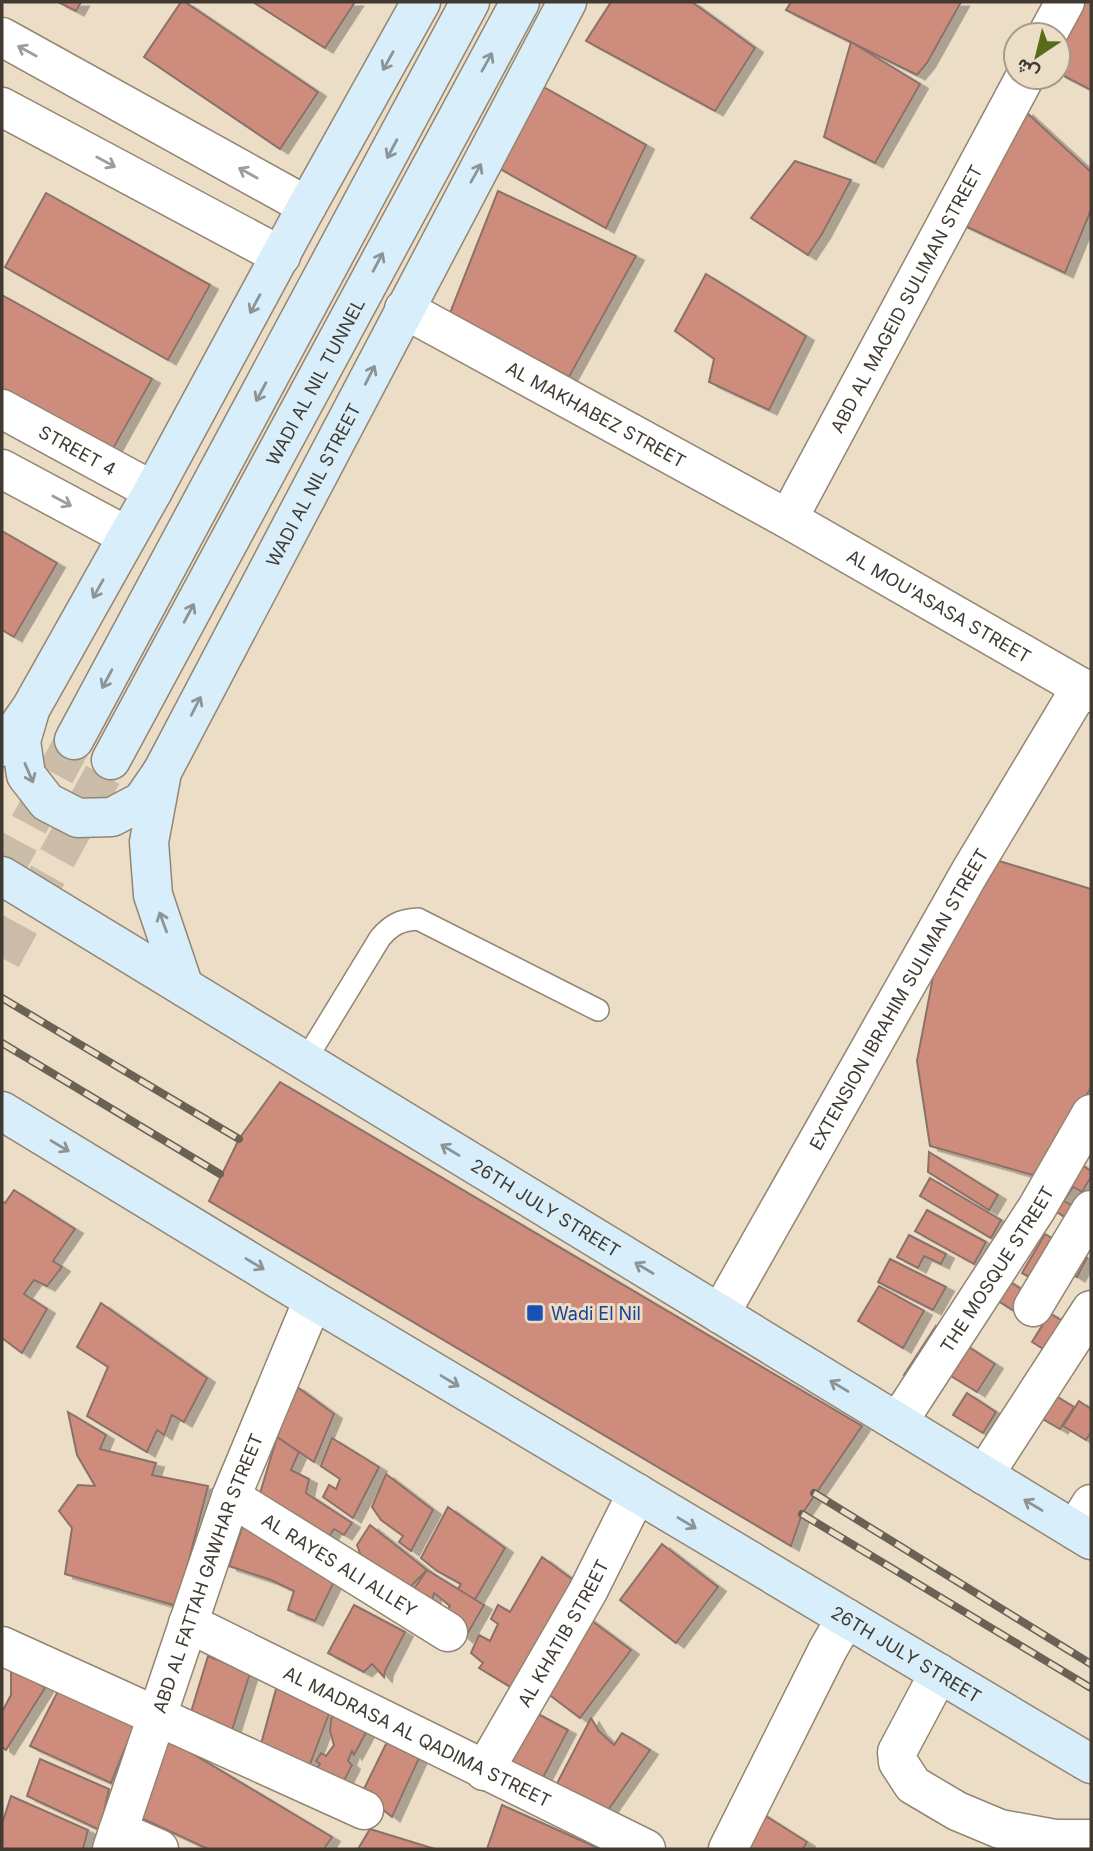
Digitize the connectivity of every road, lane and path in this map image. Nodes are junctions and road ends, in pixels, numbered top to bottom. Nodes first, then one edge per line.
1 (421, 2) edge
2 (470, 2) edge
3 (520, 2) edge
4 (567, 2) edge
5 (1065, 2) edge
6 (1055, 21) edge
7 (2, 37) edge
8 (79, 80) junction
9 (1017, 91) edge
10 (2, 107) edge
11 (53, 133) junction
12 (307, 206) junction
13 (281, 256) junction
14 (404, 309) junction
15 (2, 409) edge
16 (2, 469) edge
17 (153, 491) junction
18 (788, 519) junction
19 (127, 536) junction
20 (1086, 690) edge
21 (31, 708) junction
22 (74, 740) tunnel mouth
23 (2, 747) edge
24 (111, 760) tunnel mouth
25 (162, 772) junction
26 (2, 876) edge
27 (184, 987) junction
28 (598, 1010) dead end
29 (305, 1061) junction
30 (2, 1111) edge
31 (1088, 1127) edge
32 (1091, 1210) edge
33 (313, 1300) junction
34 (1033, 1307) dead end
35 (1091, 1310) edge
36 (720, 1314) junction
37 (898, 1422) junction
38 (984, 1475) junction
39 (637, 1493) junction
40 (231, 1497) junction
41 (1086, 1525) edge
42 (846, 1618) junction
43 (188, 1623) junction
44 (448, 1632) dead end
45 (2, 1647) edge
46 (939, 1673) junction
47 (156, 1716) junction
48 (1091, 1764) edge
49 (484, 1771) junction
50 (364, 1811) dead end
51 (1091, 1839) edge
52 (115, 1840) edge
53 (159, 1849) edge
54 (646, 1849) edge
55 (728, 1849) edge

1 -> 12 street
2 -> 22 street
24 -> 3 street, WADI AL NIL TUNNEL
14 -> 4 street, WADI AL NIL STREET
5 - 6 street
8 -> 7 street
8 - 11 street
12 -> 8 street
9 - 18 street, ABD AL MAGEID SULIMAN STREET
10 - 11 street
11 -> 13 street
12 - 13 street
13 -> 17 street
14 - 18 street, AL MAKHABEZ STREET
25 -> 14 street, WADI AL NIL STREET
15 - 17 street, STREET 4
16 -> 19 street
17 - 19 street
18 - 20 street, AL MOU'ASASA STREET
19 -> 21 street
20 - 36 street, EXTENSION IBRAHIM SULIMAN STREET
21 - 23 street
21 -> 25 street
27 -> 25 street, WADI AL NIL STREET
26 - 27 street, 26TH JULY STREET
27 - 29 street, 26TH JULY STREET
28 - 29 lane
36 -> 29 street, 26TH JULY STREET
30 -> 33 street, 26TH JULY STREET
31 - 37 street, THE MOSQUE STREET
32 - 34 street
33 -> 39 street, 26TH JULY STREET
33 - 40 street, ABD AL FATTAH GAWHAR STREET
35 - 38 street
37 -> 36 street, 26TH JULY STREET
37 - 38 street, 26TH JULY STREET
41 -> 38 street, 26TH JULY STREET
39 -> 42 street, 26TH JULY STREET
39 - 49 street, AL KHATIB STREET
40 - 43 street, ABD AL FATTAH GAWHAR STREET
40 - 44 street, AL RAYES ALI ALLEY
42 - 46 street, 26TH JULY STREET
42 - 55 street
43 - 47 street, ABD AL FATTAH GAWHAR STREET
43 - 49 street, AL MADRASA AL QADIMA STREET
45 - 47 street
46 - 48 street, 26TH JULY STREET
46 - 51 street
47 - 50 street
47 - 52 street, ABD AL FATTAH GAWHAR STREET
49 - 54 street, AL MADRASA AL QADIMA STREET
52 - 53 street

